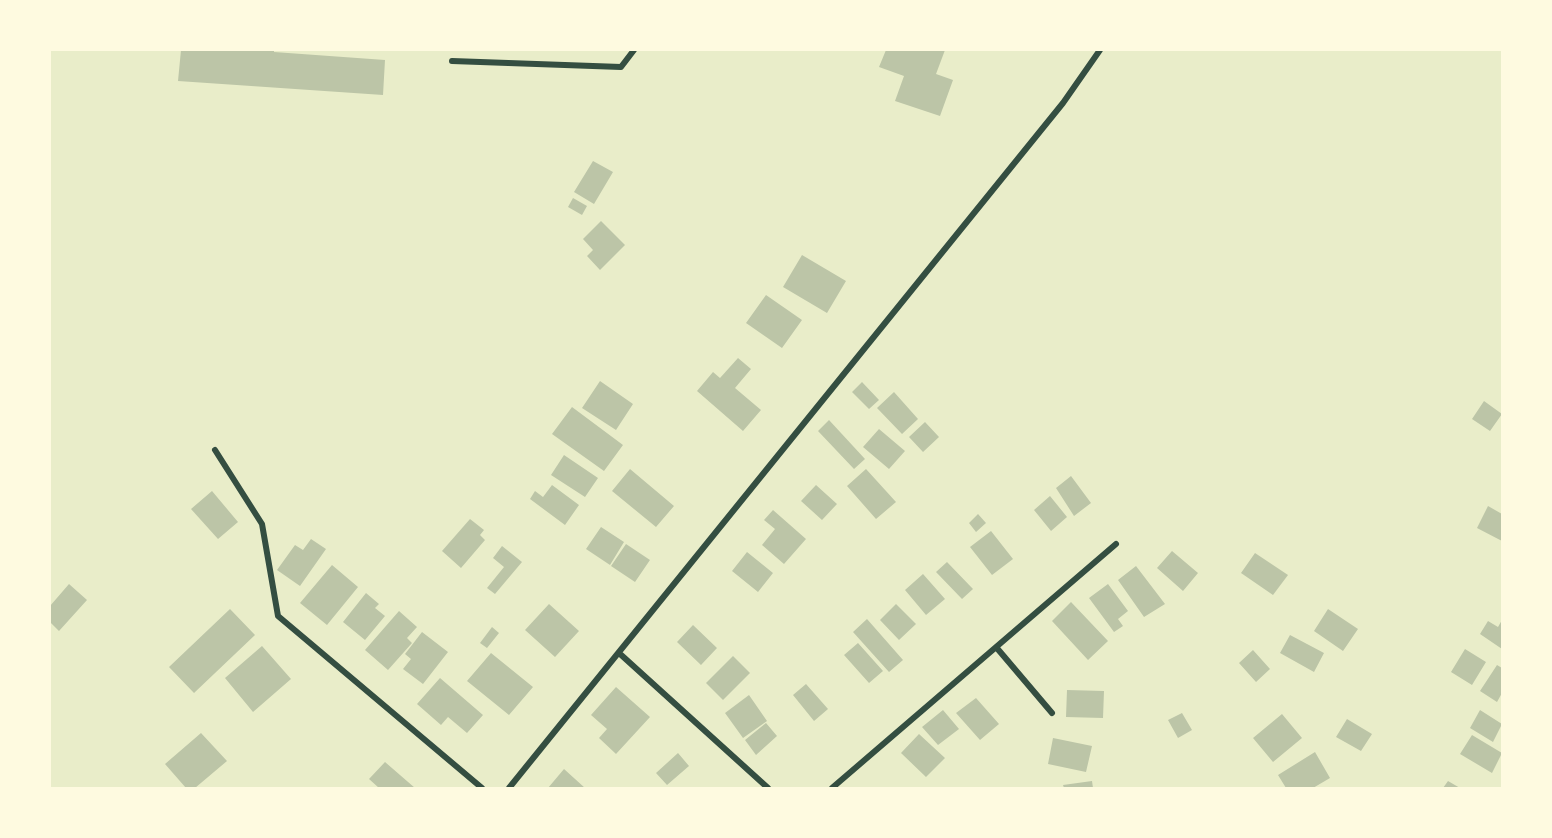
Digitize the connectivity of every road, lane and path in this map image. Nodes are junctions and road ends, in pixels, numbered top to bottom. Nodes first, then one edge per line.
1 (634, 50) edge
2 (1100, 50) edge
3 (452, 61) dead end
4 (215, 450) dead end
5 (1116, 543) dead end
6 (996, 647) junction
7 (619, 653) junction
8 (1052, 712) dead end
9 (482, 789) edge
10 (509, 789) edge
11 (768, 789) edge
12 (832, 789) edge

1 - 3 street
2 - 7 street
4 - 9 street
5 - 6 street
6 - 8 street
6 - 12 street
7 - 10 street
7 - 11 street

